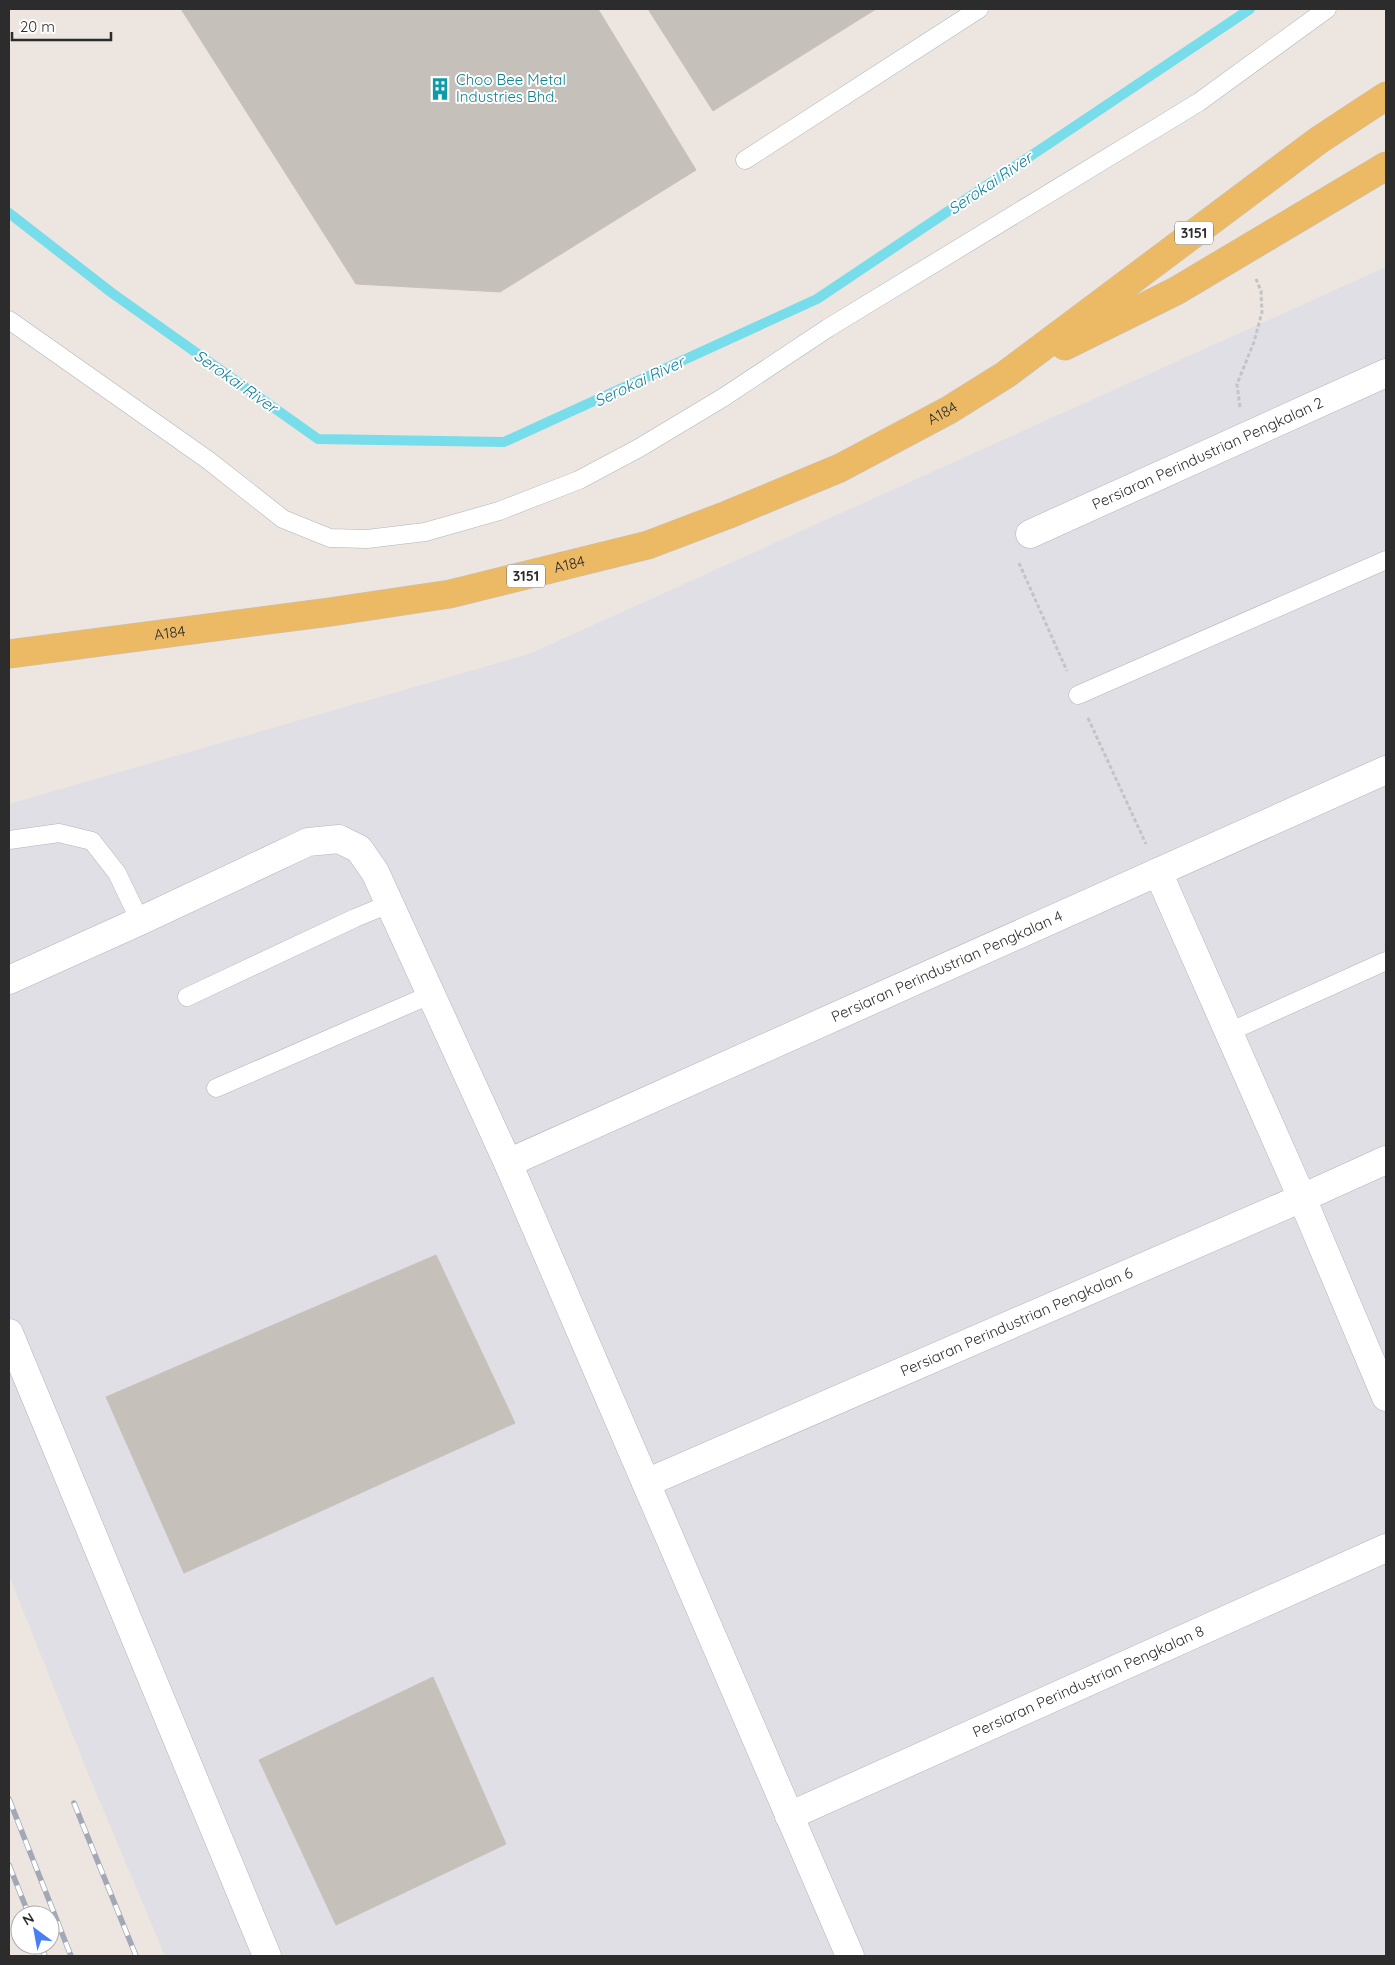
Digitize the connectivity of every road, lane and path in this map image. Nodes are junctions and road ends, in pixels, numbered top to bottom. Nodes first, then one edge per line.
1 (979, 9) edge
2 (1328, 9) edge
3 (1386, 96) edge
4 (745, 160) dead end
5 (1386, 166) edge
6 (1246, 250) junction
7 (9, 320) edge
8 (1386, 373) edge
9 (1005, 375) junction
10 (1251, 434) junction
11 (1030, 534) dead end
12 (1386, 560) edge
13 (9, 654) edge
14 (1078, 695) dead end
15 (1386, 770) edge
16 (9, 840) edge
17 (1158, 872) junction
18 (389, 904) junction
19 (140, 921) junction
20 (1386, 961) edge
21 (9, 980) edge
22 (432, 994) junction
23 (187, 998) dead end
24 (1229, 1032) junction
25 (216, 1088) dead end
26 (1386, 1160) edge
27 (508, 1163) junction
28 (1302, 1198) junction
29 (9, 1333) edge
30 (1379, 1357) edge
31 (1386, 1397) edge
32 (646, 1483) junction
33 (1386, 1548) edge
34 (790, 1816) junction
35 (267, 1956) edge
36 (850, 1956) edge

1 - 4 lane
2 - 7 lane
3 - 9 main road, 3151
5 - 6 main road, 3151
6 - 9 main road, 3151
6 - 10 path
8 - 10 street, Persiaran Perindustrian Pengkalan 2
9 - 13 main road, A184 / 3151
10 - 11 street, Persiaran Perindustrian Pengkalan 2
12 - 14 lane
15 - 17 street, Persiaran Perindustrian Pengkalan 4
16 - 19 lane
17 - 24 street
17 - 27 street, Persiaran Perindustrian Pengkalan 4
18 - 19 street
18 - 22 street
18 - 23 lane
19 - 21 street
20 - 24 lane
22 - 25 lane
22 - 27 street
24 - 28 street
26 - 28 street, Persiaran Perindustrian Pengkalan 6
27 - 32 street
28 - 30 street
28 - 32 street, Persiaran Perindustrian Pengkalan 6
29 - 35 street
30 - 31 street
32 - 34 street
33 - 34 street, Persiaran Perindustrian Pengkalan 8
34 - 36 street

